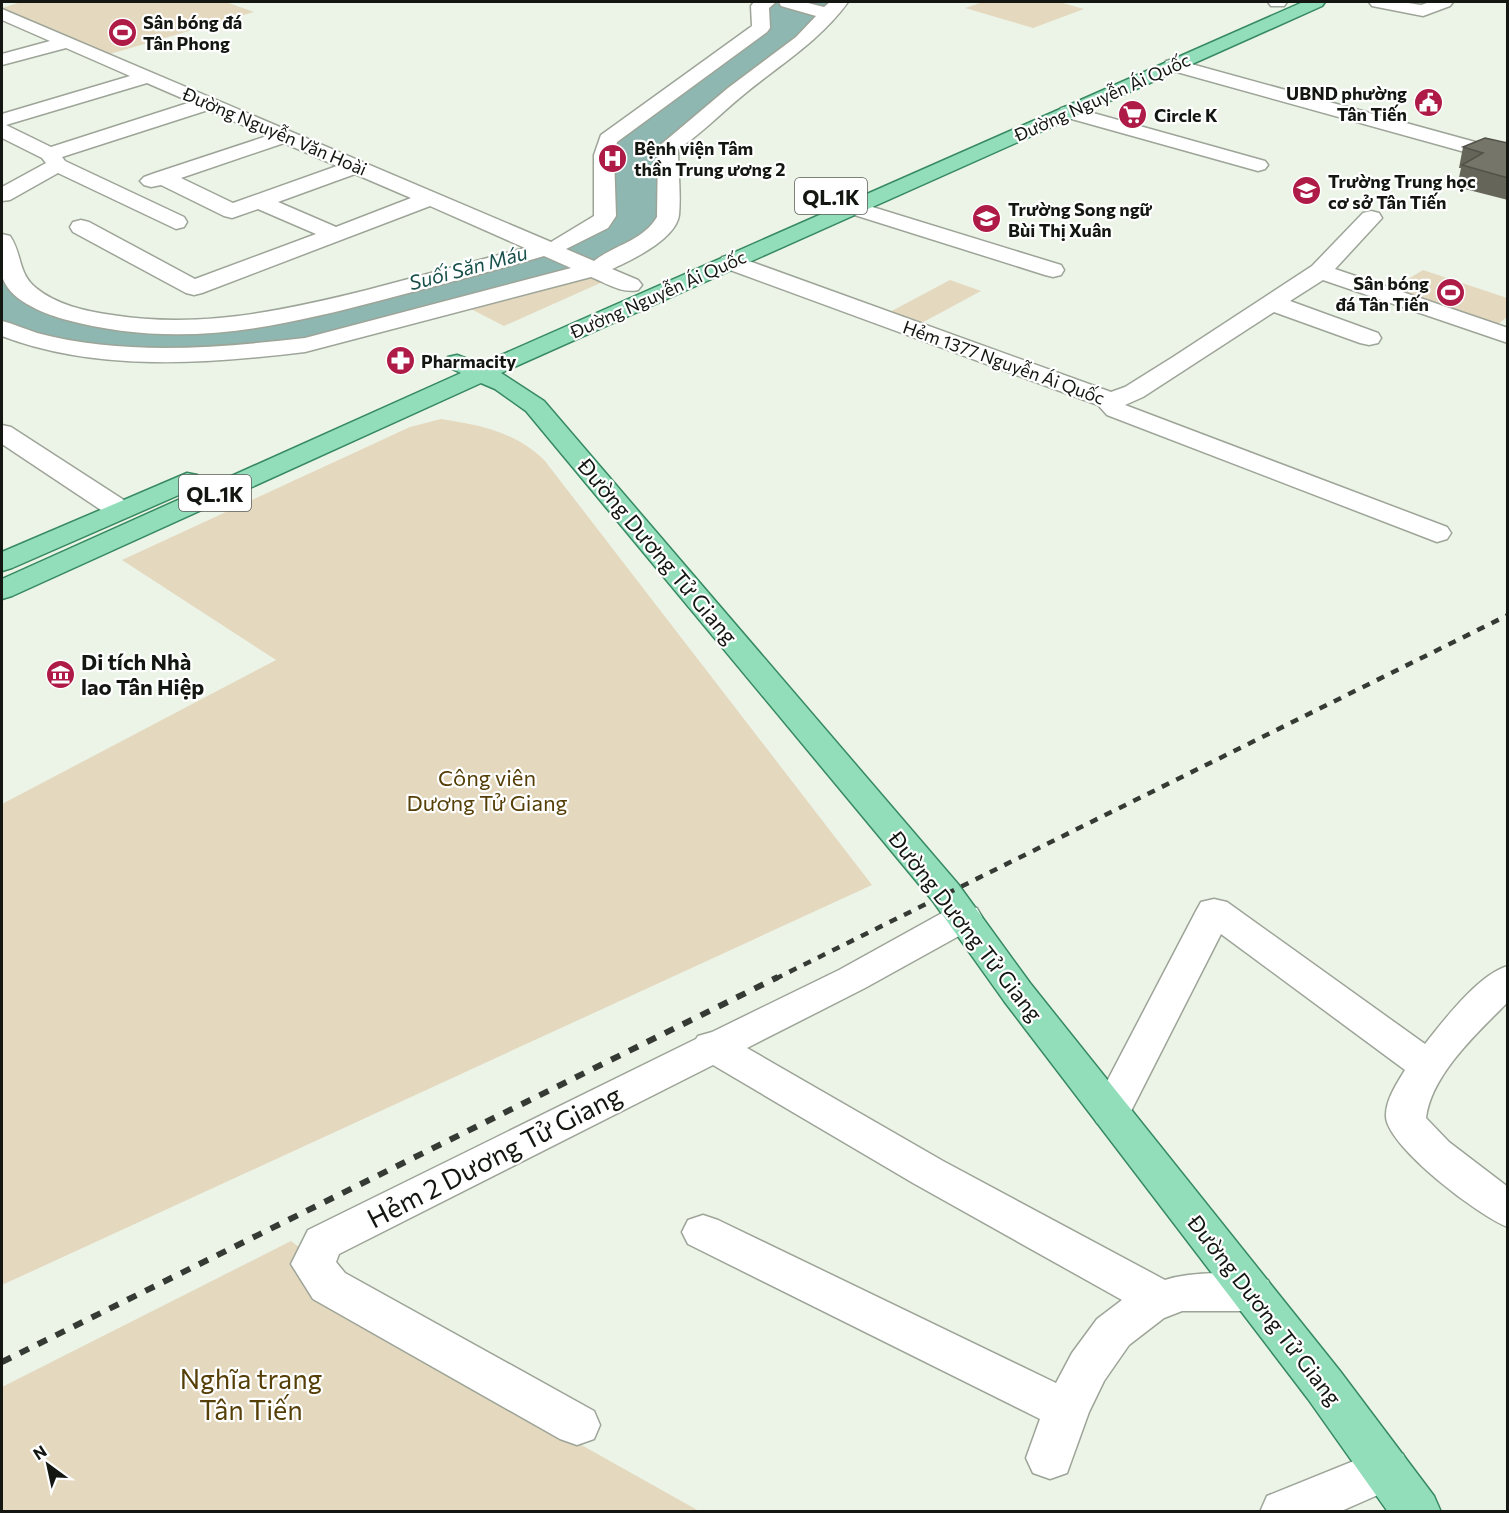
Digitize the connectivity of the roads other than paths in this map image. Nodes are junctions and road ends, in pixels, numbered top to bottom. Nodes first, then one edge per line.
1 (767, 2) edge
2 (787, 2) edge
3 (1278, 2) edge
4 (1316, 2) edge
5 (1378, 2) edge
6 (1444, 2) edge
7 (833, 8) edge
8 (2, 14) edge
9 (67, 42) junction
10 (5, 56) edge
11 (1148, 58) junction
12 (1173, 65) junction
13 (148, 77) junction
14 (62, 102) junction
15 (208, 103) junction
16 (1068, 112) junction
17 (2, 120) edge
18 (625, 125) junction
19 (2, 130) edge
20 (123, 130) junction
21 (286, 136) junction
22 (676, 143) junction
23 (1508, 158) edge
24 (54, 159) junction
25 (1258, 165) dead end
26 (358, 166) junction
27 (162, 177) junction
28 (116, 193) junction
29 (2, 195) edge
30 (432, 198) junction
31 (258, 201) junction
32 (853, 207) junction
33 (1371, 218) dead end
34 (176, 222) dead end
35 (81, 227) dead end
36 (336, 235) junction
37 (525, 238) junction
38 (2, 241) edge
39 (555, 246) junction
40 (730, 262) junction
41 (599, 266) junction
42 (1053, 270) dead end
43 (1320, 272) junction
44 (6, 273) edge
45 (410, 276) dead end
46 (630, 285) junction
47 (1273, 303) junction
48 (2, 328) edge
49 (1508, 336) edge
50 (1369, 338) dead end
51 (469, 368) junction
52 (1114, 406) junction
53 (2, 433) edge
54 (1203, 465) dead end
55 (120, 510) junction
56 (1437, 533) dead end
57 (2, 562) edge
58 (2, 590) edge
59 (964, 918) junction
60 (1508, 979) edge
61 (712, 1046) junction
62 (1429, 1067) junction
63 (1111, 1112) junction
64 (1508, 1210) edge
65 (704, 1232) dead end
66 (1252, 1293) junction
67 (1162, 1300) junction
68 (1066, 1410) junction
69 (577, 1425) dead end
70 (1050, 1458) dead end
71 (1386, 1469) junction
72 (1284, 1512) edge
73 (1418, 1512) edge

1 - 18 street
2 - 7 street
3 - 11 main road, Đường Nguyễn Ái Quốc / QL.1K
4 - 12 main road, Đường Nguyễn Ái Quốc / QL.1K
5 - 6 street
7 - 22 street
8 - 9 street, Đường Nguyễn Văn Hoài
9 - 10 street
9 - 13 street, Đường Nguyễn Văn Hoài
11 - 12 main road
11 - 46 main road, Đường Nguyễn Ái Quốc / QL.1K
12 - 16 main road, Đường Nguyễn Ái Quốc / QL.1K
12 - 23 street
13 - 14 street
13 - 15 street, Đường Nguyễn Văn Hoài
14 - 17 street
14 - 20 street
15 - 20 street
15 - 21 street, Đường Nguyễn Văn Hoài
16 - 25 street
16 - 32 main road, Đường Nguyễn Ái Quốc / QL.1K
18 - 22 street
18 - 39 street
19 - 24 street
20 - 24 street
21 - 26 street, Đường Nguyễn Văn Hoài
21 - 27 street
22 - 41 street
24 - 28 street
24 - 29 street
26 - 30 street, Đường Nguyễn Văn Hoài
26 - 31 street
27 - 28 street
27 - 31 street
28 - 34 street
30 - 36 street
30 - 37 street, Đường Nguyễn Văn Hoài
31 - 36 street
32 - 40 main road, Đường Nguyễn Ái Quốc / QL.1K
32 - 42 street
33 - 43 street, Hẻm 1377 Nguyễn Ái Quốc
35 - 36 street
37 - 39 street, Đường Nguyễn Văn Hoài
37 - 45 street
38 - 44 street
39 - 41 street, Đường Nguyễn Văn Hoài
39 - 44 street
40 - 51 main road, Đường Nguyễn Ái Quốc / QL.1K
40 - 52 street, Hẻm 1377 Nguyễn Ái Quốc
41 - 46 street
41 - 48 street
43 - 47 street, Hẻm 1377 Nguyễn Ái Quốc
43 - 49 street
46 - 51 main road, Đường Nguyễn Ái Quốc / QL.1K
47 - 50 street
47 - 52 street, Hẻm 1377 Nguyễn Ái Quốc
51 - 55 main road, Đường Nguyễn Ái Quốc / QL.1K
51 - 58 main road, Đường Nguyễn Ái Quốc / QL.1K
51 - 59 main road, Đường Dương Tử Giang
52 - 54 street
52 - 56 street
53 - 55 street
55 - 57 main road, Đường Nguyễn Ái Quốc / QL.1K
59 - 61 street, Hẻm 2 Dương Tử Giang
59 - 63 main road, Đường Dương Tử Giang
60 - 62 street
61 - 67 street
61 - 69 street, Hẻm 2 Dương Tử Giang
62 - 63 street
62 - 64 street
63 - 66 main road, Đường Dương Tử Giang
65 - 68 street
66 - 67 street
66 - 71 main road, Đường Dương Tử Giang
67 - 68 street
68 - 70 street
71 - 72 street
71 - 73 main road, Đường Dương Tử Giang

